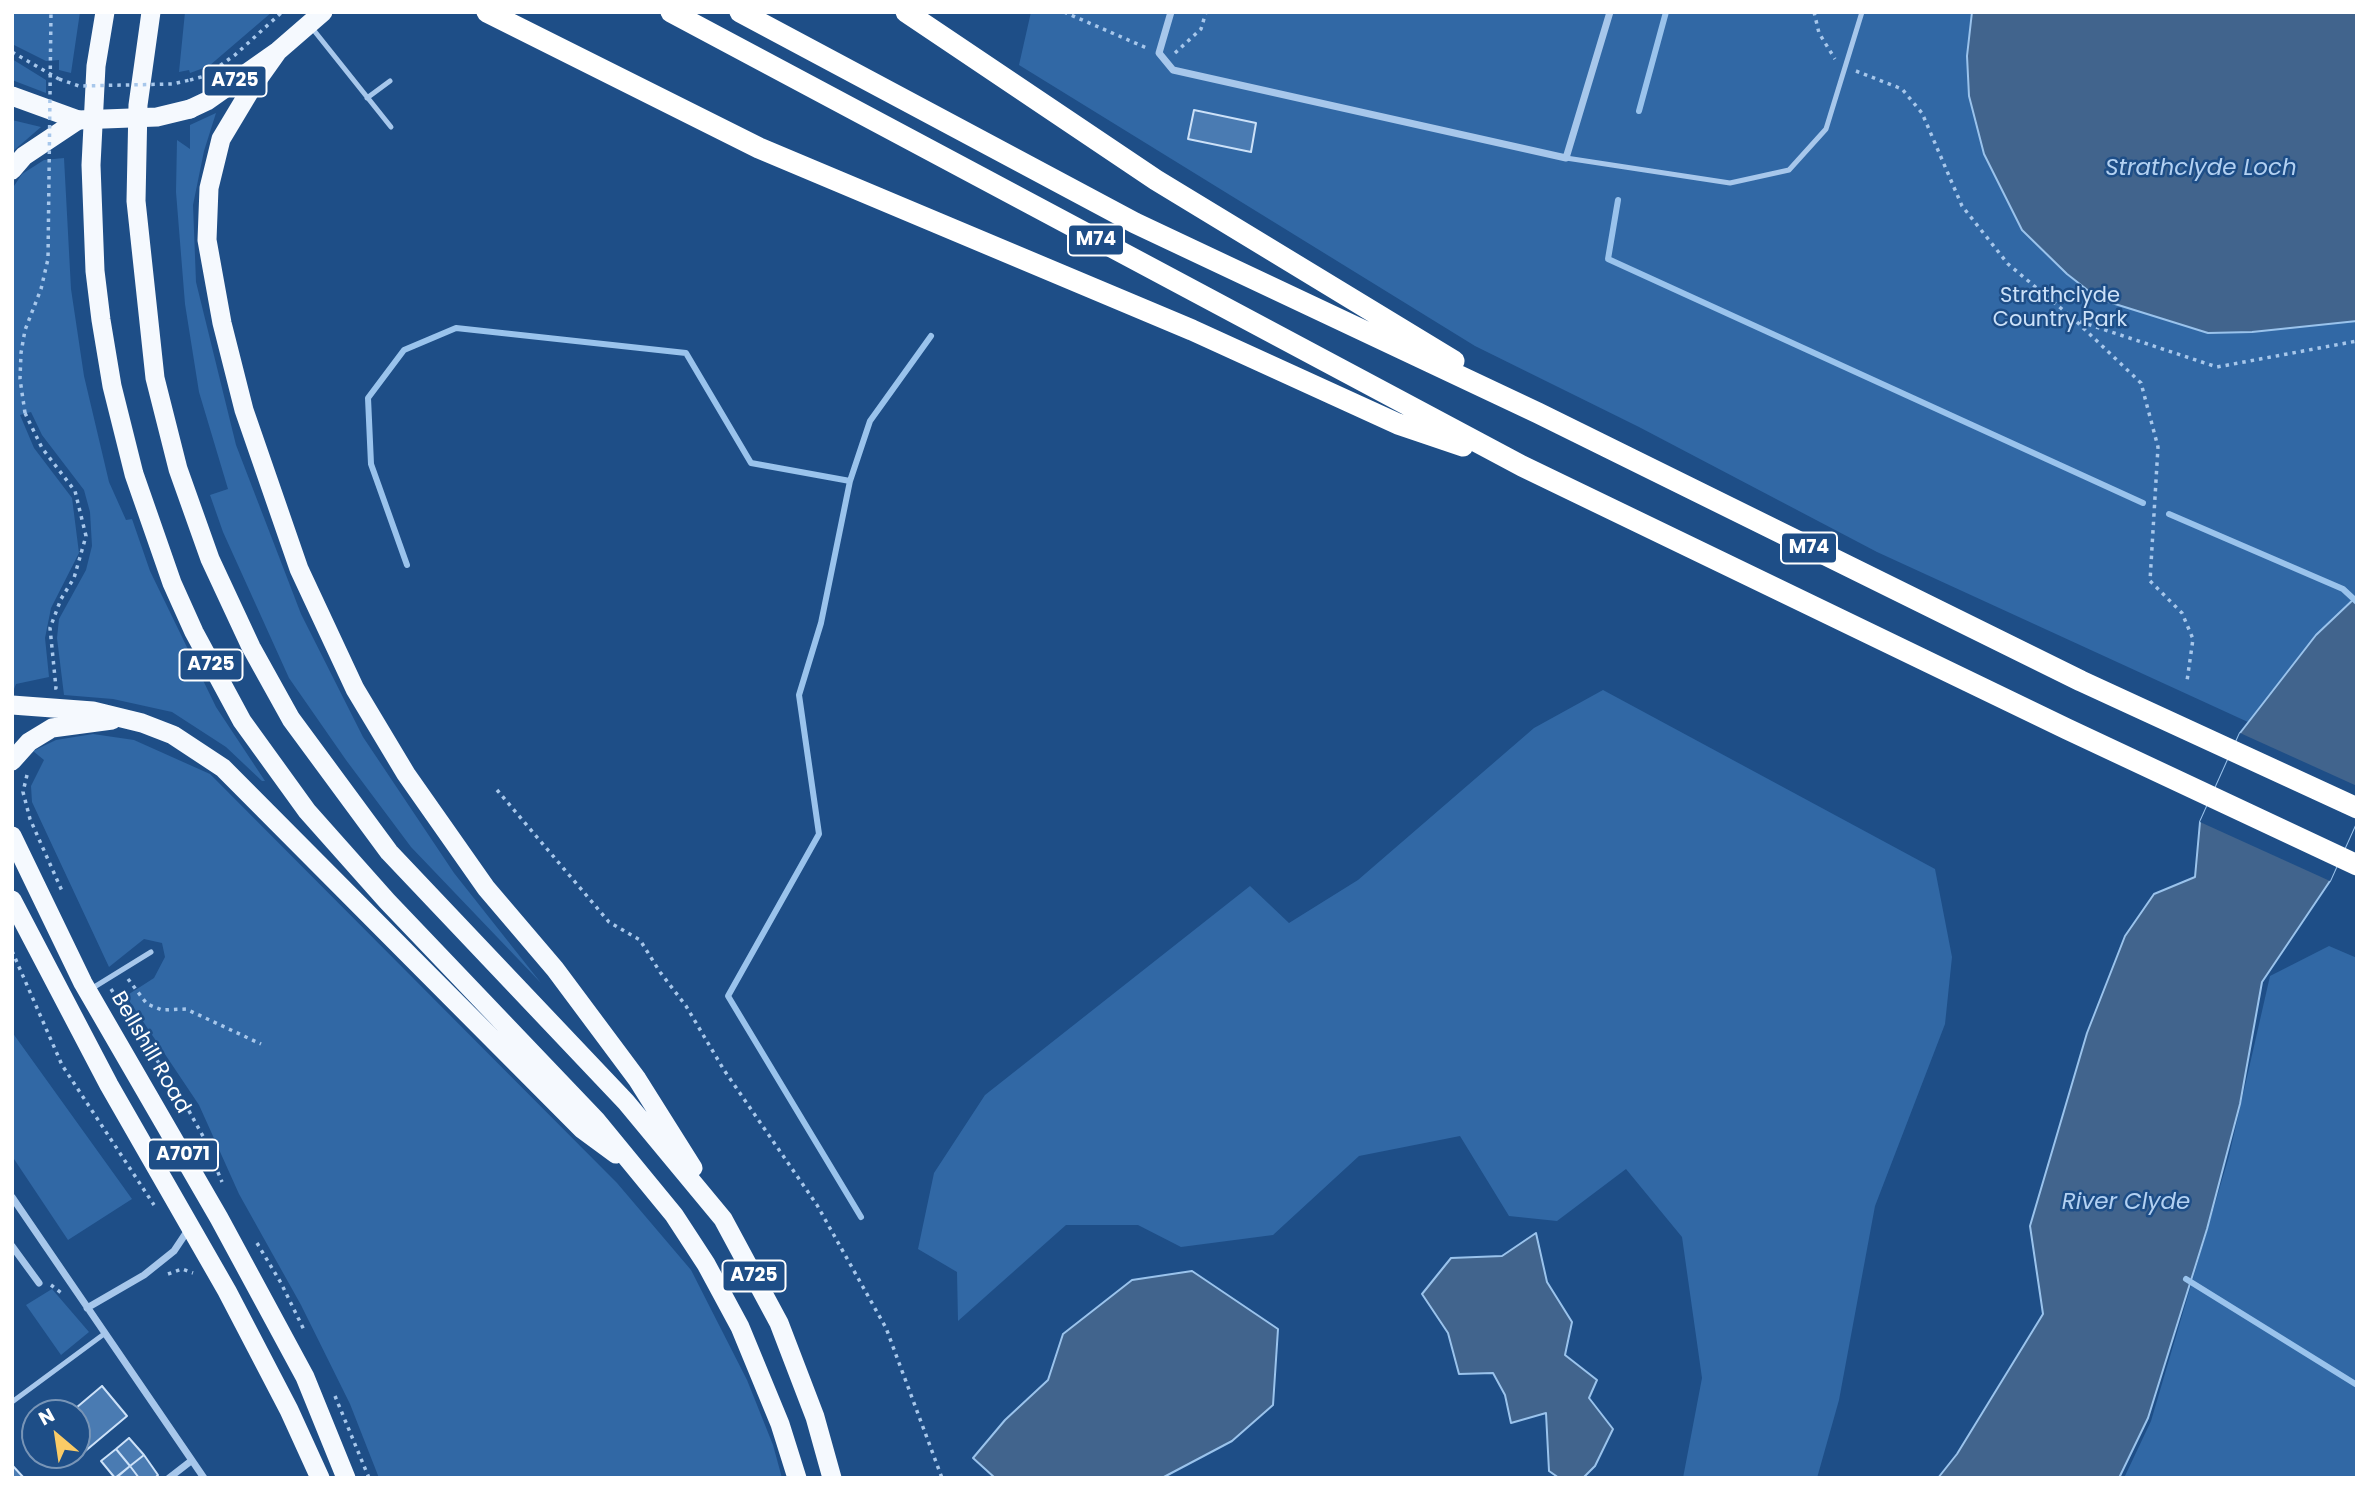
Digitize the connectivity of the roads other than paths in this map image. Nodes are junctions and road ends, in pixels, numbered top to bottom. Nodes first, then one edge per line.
1 (105, 12) edge
2 (152, 12) edge
3 (487, 12) edge
4 (671, 12) edge
5 (740, 12) edge
6 (906, 12) edge
7 (1171, 12) edge
8 (1610, 12) edge
9 (1863, 12) edge
10 (316, 18) edge
11 (278, 51) junction
12 (390, 81) dead end
13 (12, 96) edge
14 (368, 98) junction
15 (58, 122) junction
16 (391, 127) dead end
17 (1566, 158) junction
18 (12, 170) edge
19 (1538, 413) junction
20 (1522, 466) junction
21 (12, 705) edge
22 (120, 718) junction
23 (16, 756) edge
24 (2357, 808) edge
25 (12, 836) edge
26 (2357, 865) edge
27 (12, 900) edge
28 (151, 952) dead end
29 (88, 991) junction
30 (645, 1176) junction
31 (12, 1197) edge
32 (723, 1219) junction
33 (190, 1228) junction
34 (12, 1246) edge
35 (39, 1283) dead end
36 (88, 1308) junction
37 (104, 1334) junction
38 (12, 1402) edge
39 (191, 1461) junction
40 (169, 1478) edge
41 (204, 1478) edge
42 (320, 1478) edge
43 (346, 1478) edge
44 (797, 1478) edge
45 (832, 1478) edge

1 - 30 highway, A725
2 - 32 highway, A725
3 - 20 highway
4 - 20 highway, M74
5 - 19 highway, M74
6 - 19 highway
7 - 17 street
8 - 17 street
9 - 17 lane
10 - 11 highway, A725
10 - 14 lane
11 - 15 highway, A725, bridge
11 - 32 highway, A725
12 - 14 lane
13 - 15 highway
14 - 16 lane
15 - 18 highway
19 - 24 highway, M74
20 - 26 highway, M74
21 - 22 highway
22 - 23 highway
22 - 30 highway
25 - 29 highway, Bellshill Road / A7071
27 - 33 highway, A7071
28 - 29 lane
29 - 43 highway, Bellshill Road / A7071
30 - 44 highway, A725
31 - 36 street
32 - 45 highway, A725
33 - 36 street
33 - 42 highway, A7071
34 - 35 street
36 - 37 street
37 - 38 lane
37 - 39 street
39 - 40 street
39 - 41 street

